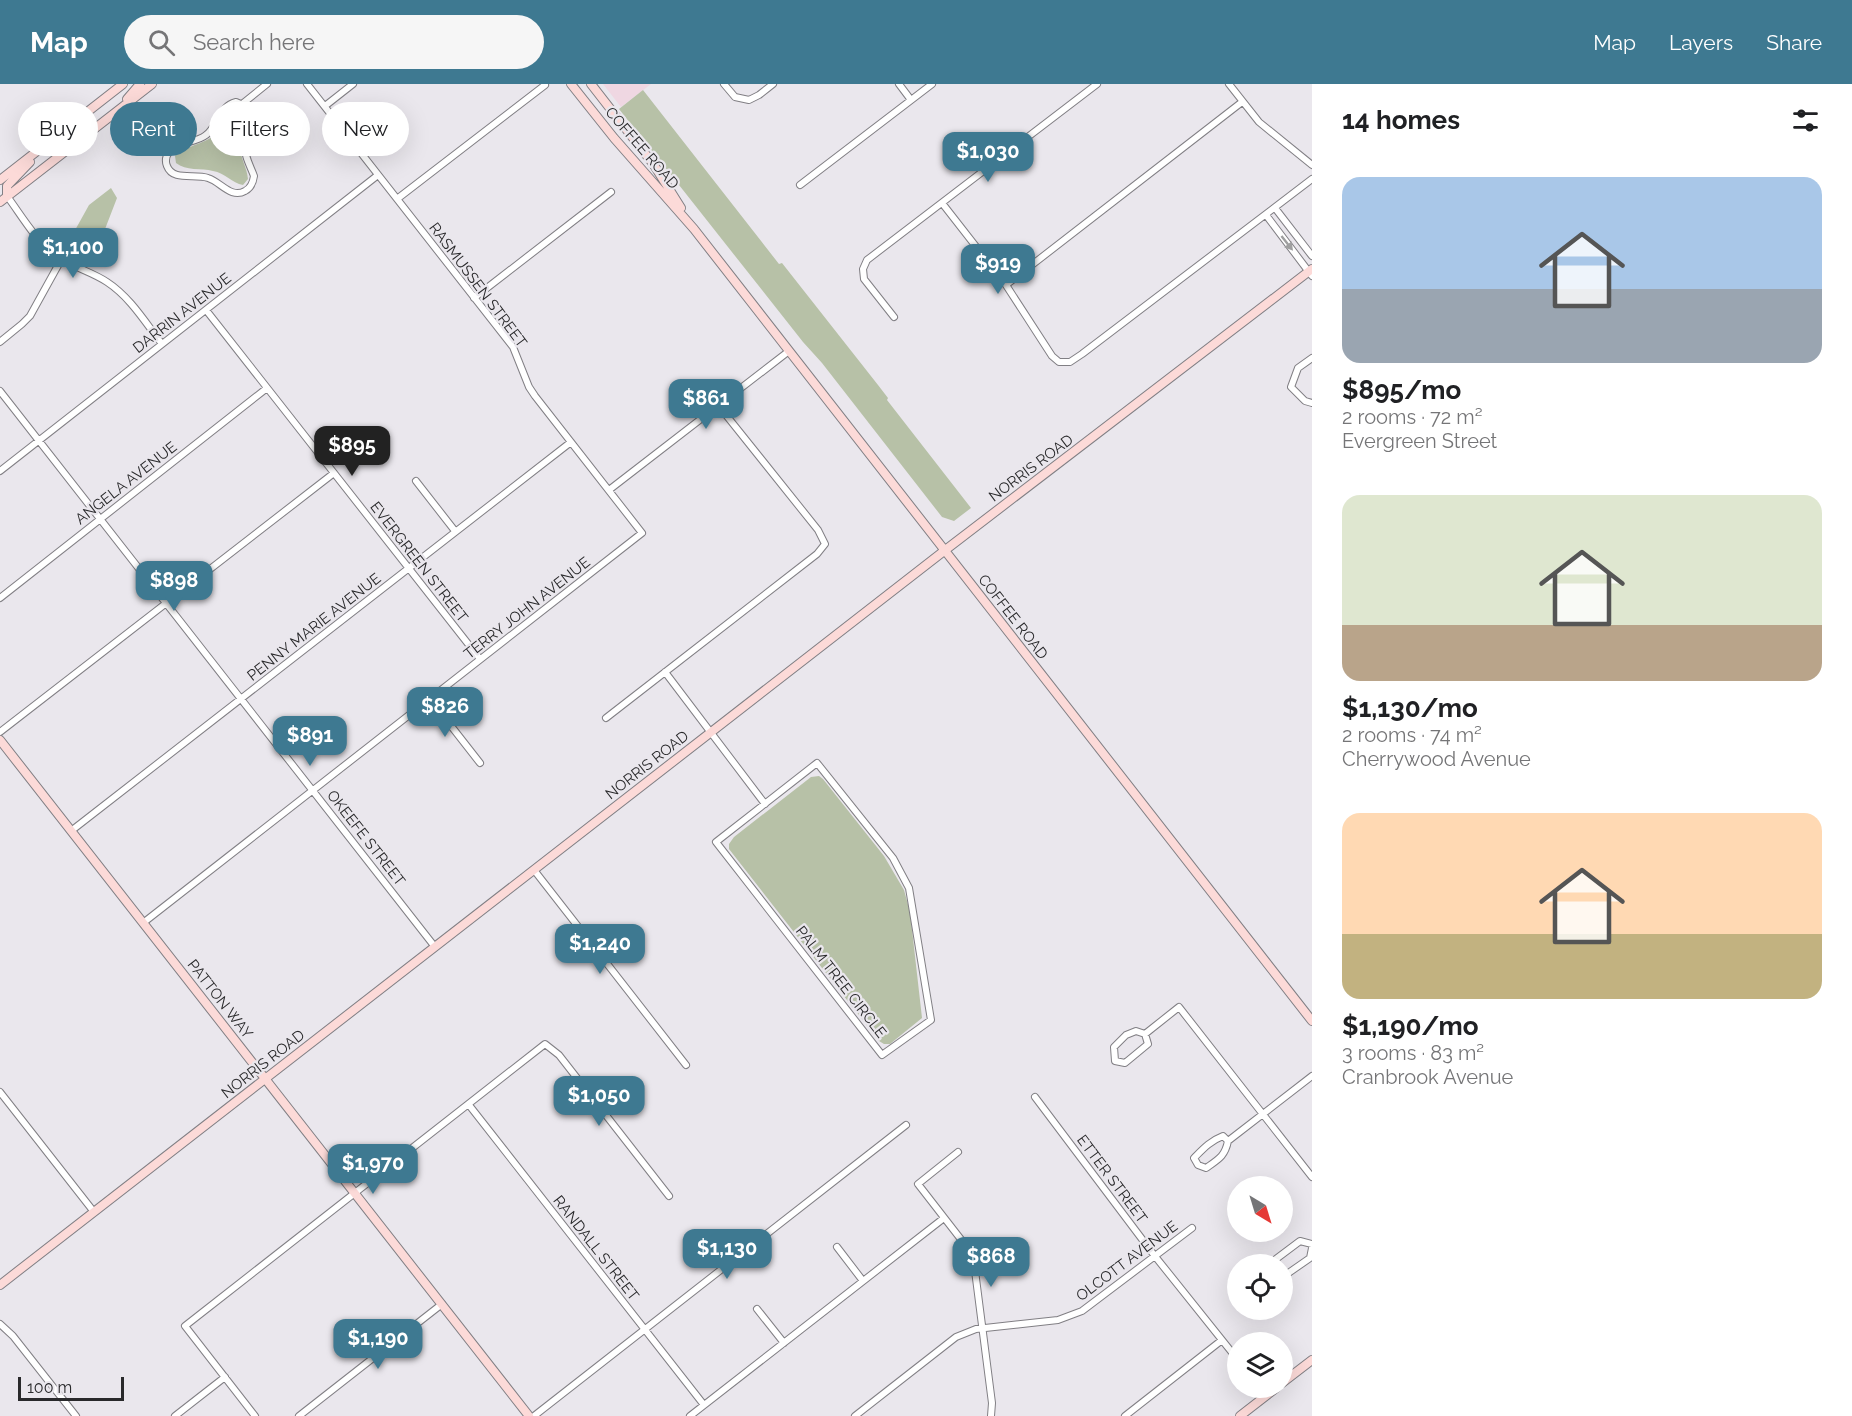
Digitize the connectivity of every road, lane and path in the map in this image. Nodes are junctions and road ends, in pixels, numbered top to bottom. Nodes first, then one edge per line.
1 (123, 84) edge
2 (140, 84) edge
3 (152, 84) edge
4 (267, 84) edge
5 (307, 84) edge
6 (353, 84) edge
7 (570, 84) edge
8 (591, 84) edge
9 (724, 84) edge
10 (773, 84) edge
11 (899, 84) edge
12 (932, 84) edge
13 (1097, 84) edge
14 (1229, 84) edge
15 (544, 85) edge
16 (911, 99) junction
17 (124, 102) edge
18 (129, 102) edge
19 (244, 102) edge
20 (322, 102) edge
21 (330, 102) edge
22 (1242, 102) junction
23 (98, 103) edge
24 (242, 104) joint
25 (110, 117) edge
26 (31, 156) edge
27 (35, 156) edge
28 (363, 156) edge
29 (1312, 165) edge
30 (378, 175) junction
31 (1312, 179) edge
32 (0, 180) edge
33 (800, 185) dead end
34 (611, 192) dead end
35 (4, 199) edge
36 (397, 200) junction
37 (942, 203) junction
38 (1275, 208) junction
39 (1266, 215) junction
40 (694, 229) junction
41 (1312, 256) edge
42 (61, 260) junction
43 (1311, 272) edge
44 (1006, 285) junction
45 (474, 298) junction
46 (206, 310) junction
47 (894, 317) dead end
48 (0, 342) edge
49 (162, 344) junction
50 (789, 351) junction
51 (1312, 358) edge
52 (267, 388) junction
53 (0, 391) edge
54 (1312, 403) edge
55 (718, 405) junction
56 (39, 440) junction
57 (571, 442) junction
58 (0, 471) edge
59 (334, 473) junction
60 (416, 481) dead end
61 (609, 490) junction
62 (100, 519) junction
63 (455, 531) junction
64 (642, 533) joint
65 (944, 551) junction
66 (408, 568) junction
67 (0, 598) edge
68 (166, 603) junction
69 (480, 659) junction
70 (664, 672) junction
71 (241, 699) junction
72 (430, 699) junction
73 (606, 718) dead end
74 (0, 732) edge
75 (711, 732) junction
76 (0, 740) edge
77 (480, 763) dead end
78 (313, 790) junction
79 (765, 804) junction
80 (71, 831) junction
81 (534, 870) junction
82 (143, 923) junction
83 (435, 947) junction
84 (1312, 1021) edge
85 (1145, 1034) junction
86 (686, 1065) dead end
87 (1312, 1076) edge
88 (265, 1079) junction
89 (0, 1092) edge
90 (1035, 1097) dead end
91 (469, 1105) junction
92 (1263, 1114) junction
93 (906, 1125) dead end
94 (1228, 1141) junction
95 (958, 1152) dead end
96 (1312, 1177) edge
97 (355, 1194) junction
98 (669, 1196) dead end
99 (94, 1212) junction
100 (944, 1218) junction
101 (1192, 1228) dead end
102 (1312, 1246) edge
103 (837, 1247) dead end
104 (1283, 1254) edge
105 (1154, 1255) junction
106 (1293, 1270) edge
107 (863, 1281) junction
108 (0, 1285) edge
109 (442, 1304) junction
110 (757, 1309) dead end
111 (0, 1324) edge
112 (984, 1328) junction
113 (645, 1330) junction
114 (1222, 1340) junction
115 (783, 1343) junction
116 (1227, 1346) edge
117 (1312, 1360) edge
118 (1293, 1375) edge
119 (225, 1377) junction
120 (1262, 1398) edge
121 (704, 1405) junction
122 (73, 1415) edge
123 (175, 1416) edge
124 (255, 1416) edge
125 (299, 1416) edge
126 (529, 1416) edge
127 (534, 1416) edge
128 (690, 1416) edge
129 (855, 1416) edge
130 (991, 1416) edge
131 (1125, 1416) edge
132 (1240, 1416) edge

1 - 23 street
2 - 17 street
3 - 18 street
4 - 19 street
5 - 20 street, RASMUSSEN STREET
6 - 21 street
7 - 40 street, COFFEE ROAD
8 - 40 street, COFFEE ROAD
9 - 10 street
11 - 16 street
12 - 16 street
13 - 37 street
14 - 22 street
15 - 36 street
16 - 33 street
22 - 29 street
22 - 44 street
24 - 24 street
25 - 35 street
26 - 32 street
27 - 35 street
28 - 30 street, RASMUSSEN STREET
30 - 36 street, RASMUSSEN STREET
30 - 46 street, DARRIN AVENUE
31 - 38 street
34 - 45 street
35 - 42 street
36 - 45 street, RASMUSSEN STREET
37 - 44 street
37 - 47 street
38 - 39 street
38 - 41 street
39 -> 43 street
39 - 44 street
40 - 50 street, COFFEE ROAD
42 - 48 street
42 - 49 street
43 - 65 street, NORRIS ROAD
45 - 57 street, RASMUSSEN STREET
46 - 49 street, DARRIN AVENUE
46 - 52 street, EVERGREEN STREET
49 - 56 street, DARRIN AVENUE
50 - 55 street
50 - 65 street, COFFEE ROAD
51 - 54 street
52 - 59 street, EVERGREEN STREET
52 - 62 street, ANGELA AVENUE
53 - 56 street
55 - 61 street
55 - 70 street
56 - 58 street, DARRIN AVENUE
56 - 62 street
57 - 61 street, RASMUSSEN STREET
57 - 63 street, PENNY MARIE AVENUE
59 - 66 street, EVERGREEN STREET
59 - 68 street
60 - 63 street
61 - 64 street, RASMUSSEN STREET
62 - 67 street, ANGELA AVENUE
62 - 68 street, OKEEFE STREET
63 - 66 street, PENNY MARIE AVENUE
64 - 69 street, TERRY JOHN AVENUE
65 - 75 street, NORRIS ROAD
65 - 84 street, COFFEE ROAD
66 - 69 street, EVERGREEN STREET
66 - 71 street, PENNY MARIE AVENUE
68 - 71 street, OKEEFE STREET
68 - 74 street
69 - 72 street, TERRY JOHN AVENUE
70 - 73 street
70 - 75 street
71 - 78 street, OKEEFE STREET
71 - 80 street, PENNY MARIE AVENUE
72 - 77 street
72 - 78 street, TERRY JOHN AVENUE
75 - 79 street
75 - 81 street, NORRIS ROAD
76 - 80 street, PATTON WAY
78 - 82 street, TERRY JOHN AVENUE
78 - 83 street, OKEEFE STREET
79 - 79 street, PALM TREE CIRCLE
80 - 82 street, PATTON WAY
81 - 83 street, NORRIS ROAD
81 - 86 street
82 - 88 street, PATTON WAY
83 - 88 street, NORRIS ROAD
85 - 85 street
85 - 92 street
87 - 92 street
88 - 97 street, PATTON WAY
88 - 99 street, NORRIS ROAD
89 - 99 street
90 - 105 street, ETTER STREET
91 - 97 street
91 - 98 street
91 - 113 street, RANDALL STREET
92 - 94 street
92 - 96 street
93 - 113 street
94 - 94 street
95 - 100 street
97 - 109 street, PATTON WAY
97 - 119 street
99 - 108 street, NORRIS ROAD
100 - 107 street
100 - 112 street
101 - 105 street, OLCOTT AVENUE
102 - 104 street
102 - 106 street
103 - 107 street
105 - 112 street, OLCOTT AVENUE
105 - 114 street, ETTER STREET
107 - 115 street
109 - 125 street
109 - 126 street, PATTON WAY
110 - 115 street
111 - 122 street
112 - 129 street, OLCOTT AVENUE
112 - 130 street
113 - 121 street, RANDALL STREET
113 - 127 street
114 - 116 street, ETTER STREET
114 - 131 street
115 - 121 street
117 - 118 street
119 - 123 street
119 - 124 street
120 - 132 street
121 - 128 street

